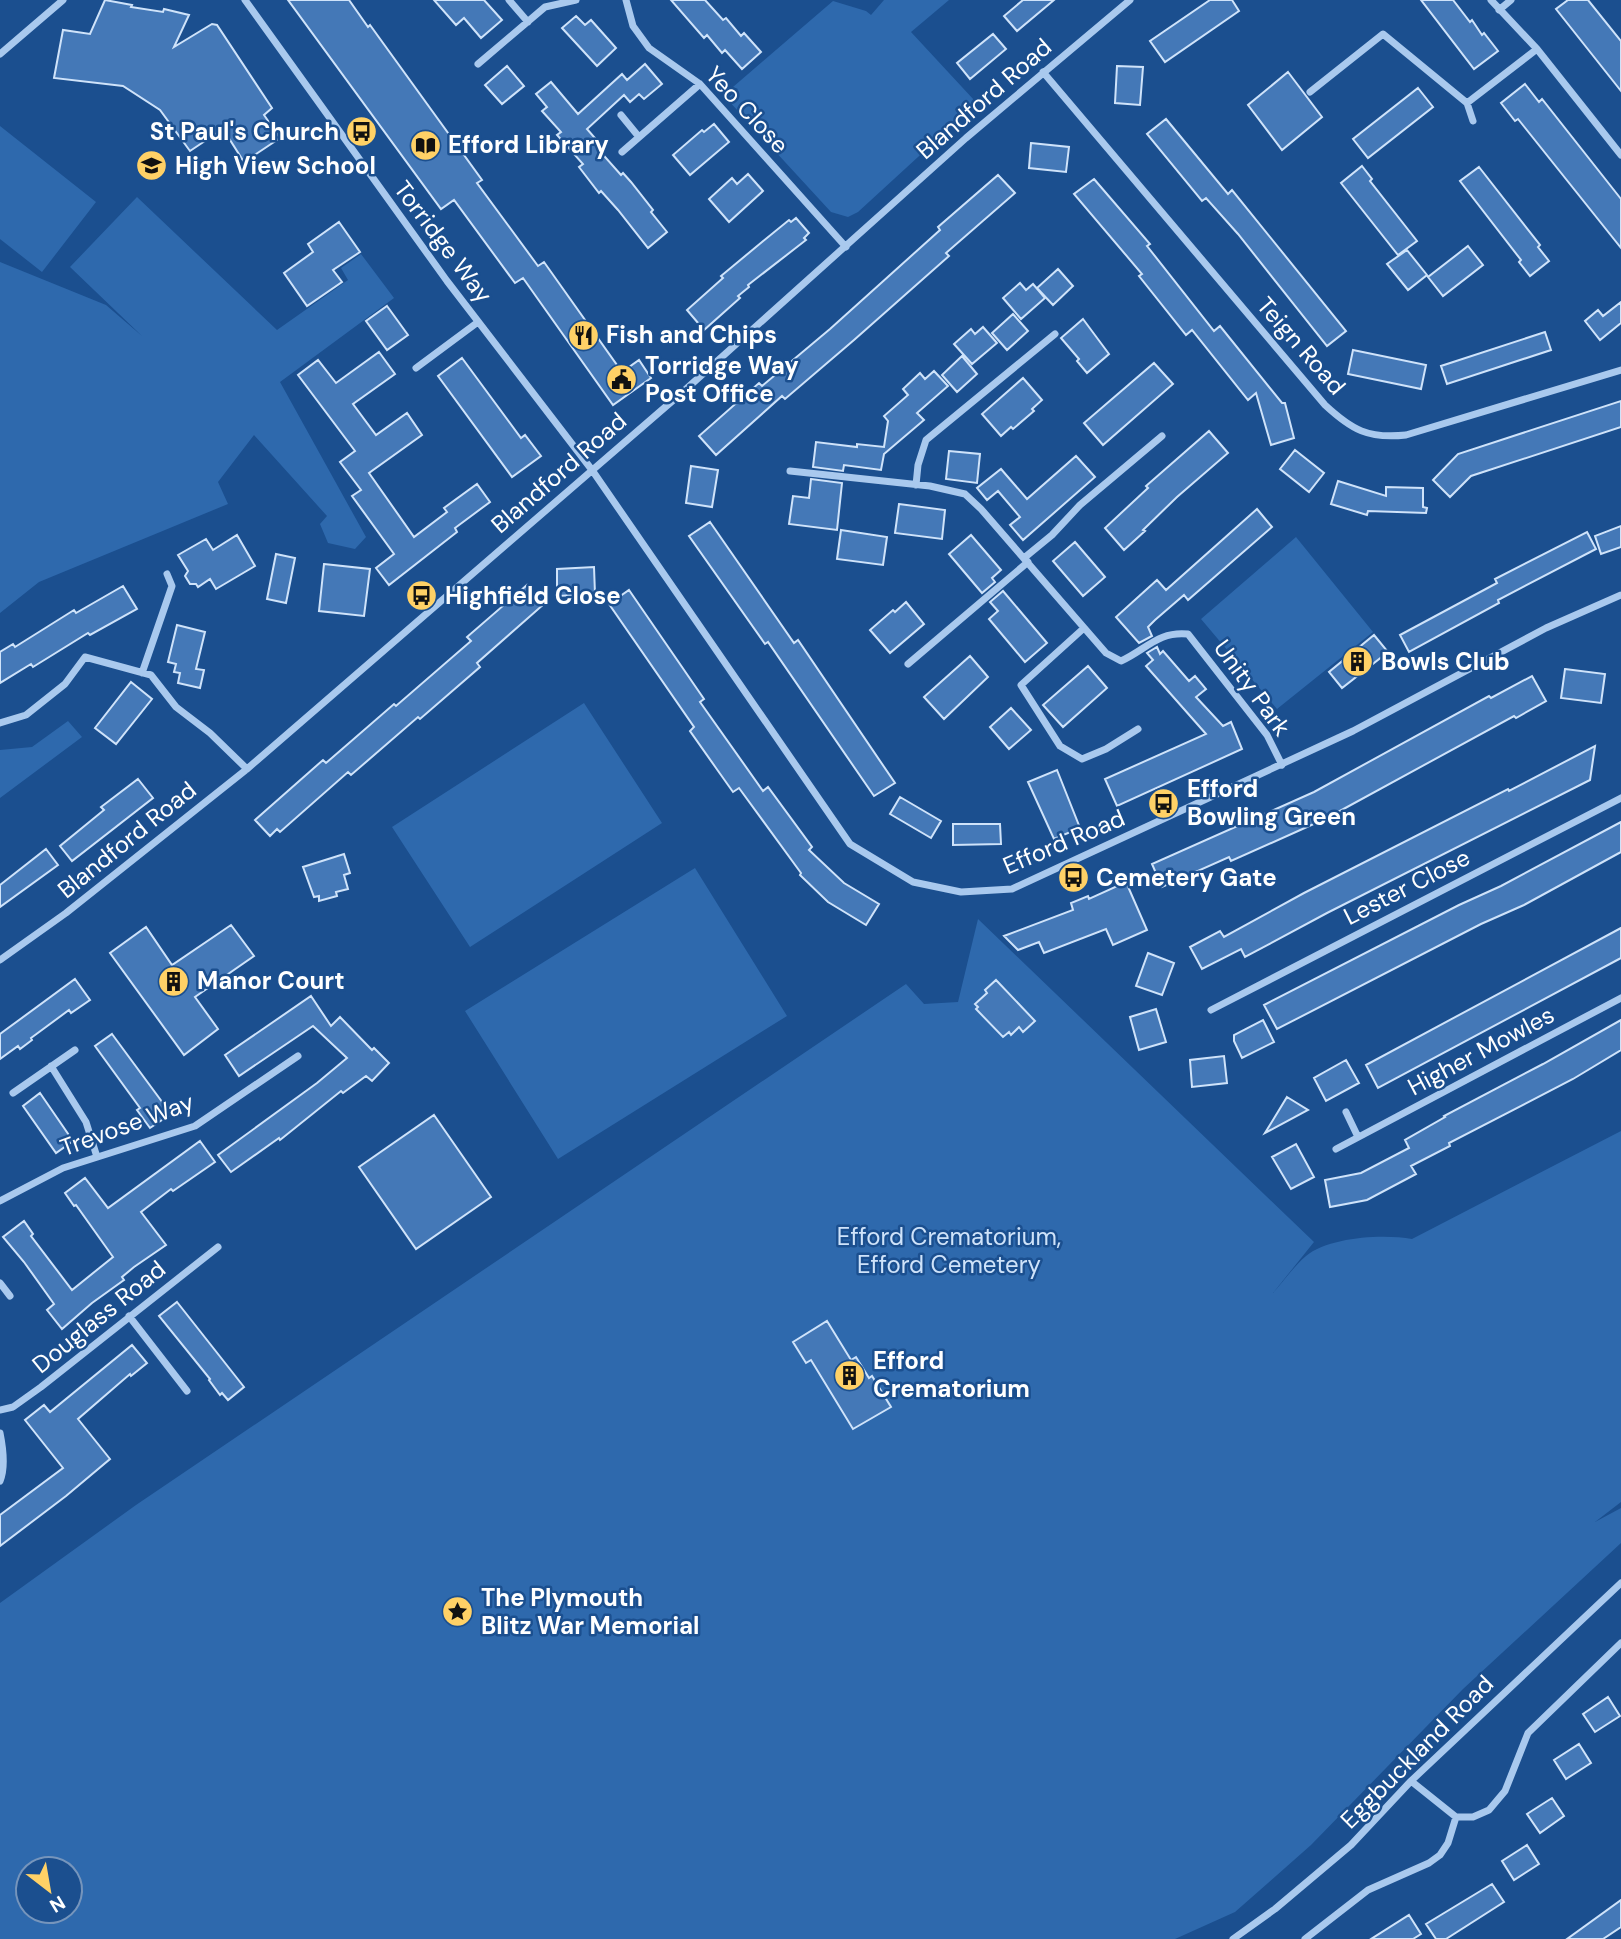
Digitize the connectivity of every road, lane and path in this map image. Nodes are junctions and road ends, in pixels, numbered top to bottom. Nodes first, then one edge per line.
1 (63, 0) edge
2 (245, 0) edge
3 (509, 0) edge
4 (576, 0) edge
5 (626, 0) edge
6 (1130, 0) edge
7 (1491, 0) edge
8 (1511, 0) edge
9 (1499, 10) junction
10 (528, 22) junction
11 (1537, 49) junction
12 (0, 54) edge
13 (478, 64) dead end
14 (1043, 72) junction
15 (700, 84) junction
16 (1310, 92) dead end
17 (1467, 103) junction
18 (621, 115) dead end
19 (1473, 121) dead end
20 (639, 137) junction
21 (622, 152) dead end
22 (1621, 155) edge
23 (846, 247) junction
24 (478, 322) junction
25 (1055, 334) dead end
26 (416, 368) dead end
27 (1621, 370) edge
28 (1162, 436) dead end
29 (592, 470) junction
30 (790, 471) dead end
31 (916, 485) junction
32 (1026, 560) junction
33 (167, 574) dead end
34 (1621, 597) edge
35 (1084, 628) junction
36 (908, 664) dead end
37 (142, 673) junction
38 (0, 723) edge
39 (1138, 729) dead end
40 (1282, 765) junction
41 (247, 769) junction
42 (1621, 798) edge
43 (0, 960) edge
44 (1621, 998) edge
45 (1211, 1010) dead end
46 (75, 1050) dead end
47 (298, 1056) dead end
48 (51, 1066) junction
49 (13, 1093) dead end
50 (1346, 1112) dead end
51 (1359, 1137) junction
52 (1336, 1149) dead end
53 (97, 1157) junction
54 (0, 1201) edge
55 (218, 1247) dead end
56 (0, 1283) edge
57 (10, 1296) dead end
58 (129, 1316) junction
59 (187, 1391) dead end
60 (0, 1410) edge
61 (0, 1433) edge
62 (0, 1481) edge
63 (1621, 1583) edge
64 (1621, 1643) edge
65 (1411, 1781) junction
66 (1456, 1817) junction
67 (1233, 1939) edge
68 (1305, 1939) edge

1 - 12 street
2 - 24 street, Torridge Way
3 - 10 street
4 - 10 street
5 - 15 street, Yeo Close
6 - 14 street, Blandford Road
7 - 9 street
8 - 9 street
9 - 11 street
10 - 13 street
11 - 17 street
11 - 22 street
14 - 23 street, Blandford Road
14 - 27 street, Teign Road
15 - 20 street
15 - 23 street, Yeo Close
16 - 17 street
17 - 19 street
18 - 20 street
20 - 21 street
23 - 29 street, Blandford Road
24 - 26 street
24 - 29 street, Torridge Way
25 - 31 street
28 - 32 street
29 - 40 street, Efford Road
29 - 41 street, Blandford Road
30 - 31 street, Unity Park
31 - 32 street, Unity Park
32 - 35 street, Unity Park
32 - 36 street
33 - 37 street
34 - 40 street, Efford Road
35 - 39 street
35 - 40 street, Unity Park
37 - 38 street
37 - 41 street
41 - 43 street, Blandford Road
42 - 45 street, Lester Close
44 - 51 street, Higher Mowles
46 - 48 street
47 - 53 street, Trevose Way
48 - 49 street
48 - 53 street
50 - 51 street
51 - 52 street, Higher Mowles
53 - 54 street, Trevose Way
55 - 58 street, Douglass Road
56 - 57 street
58 - 59 street
58 - 60 street, Douglass Road
61 - 62 street
63 - 65 street, Eggbuckland Road
64 - 66 street
65 - 66 street
65 - 67 street, Eggbuckland Road
66 - 68 street

